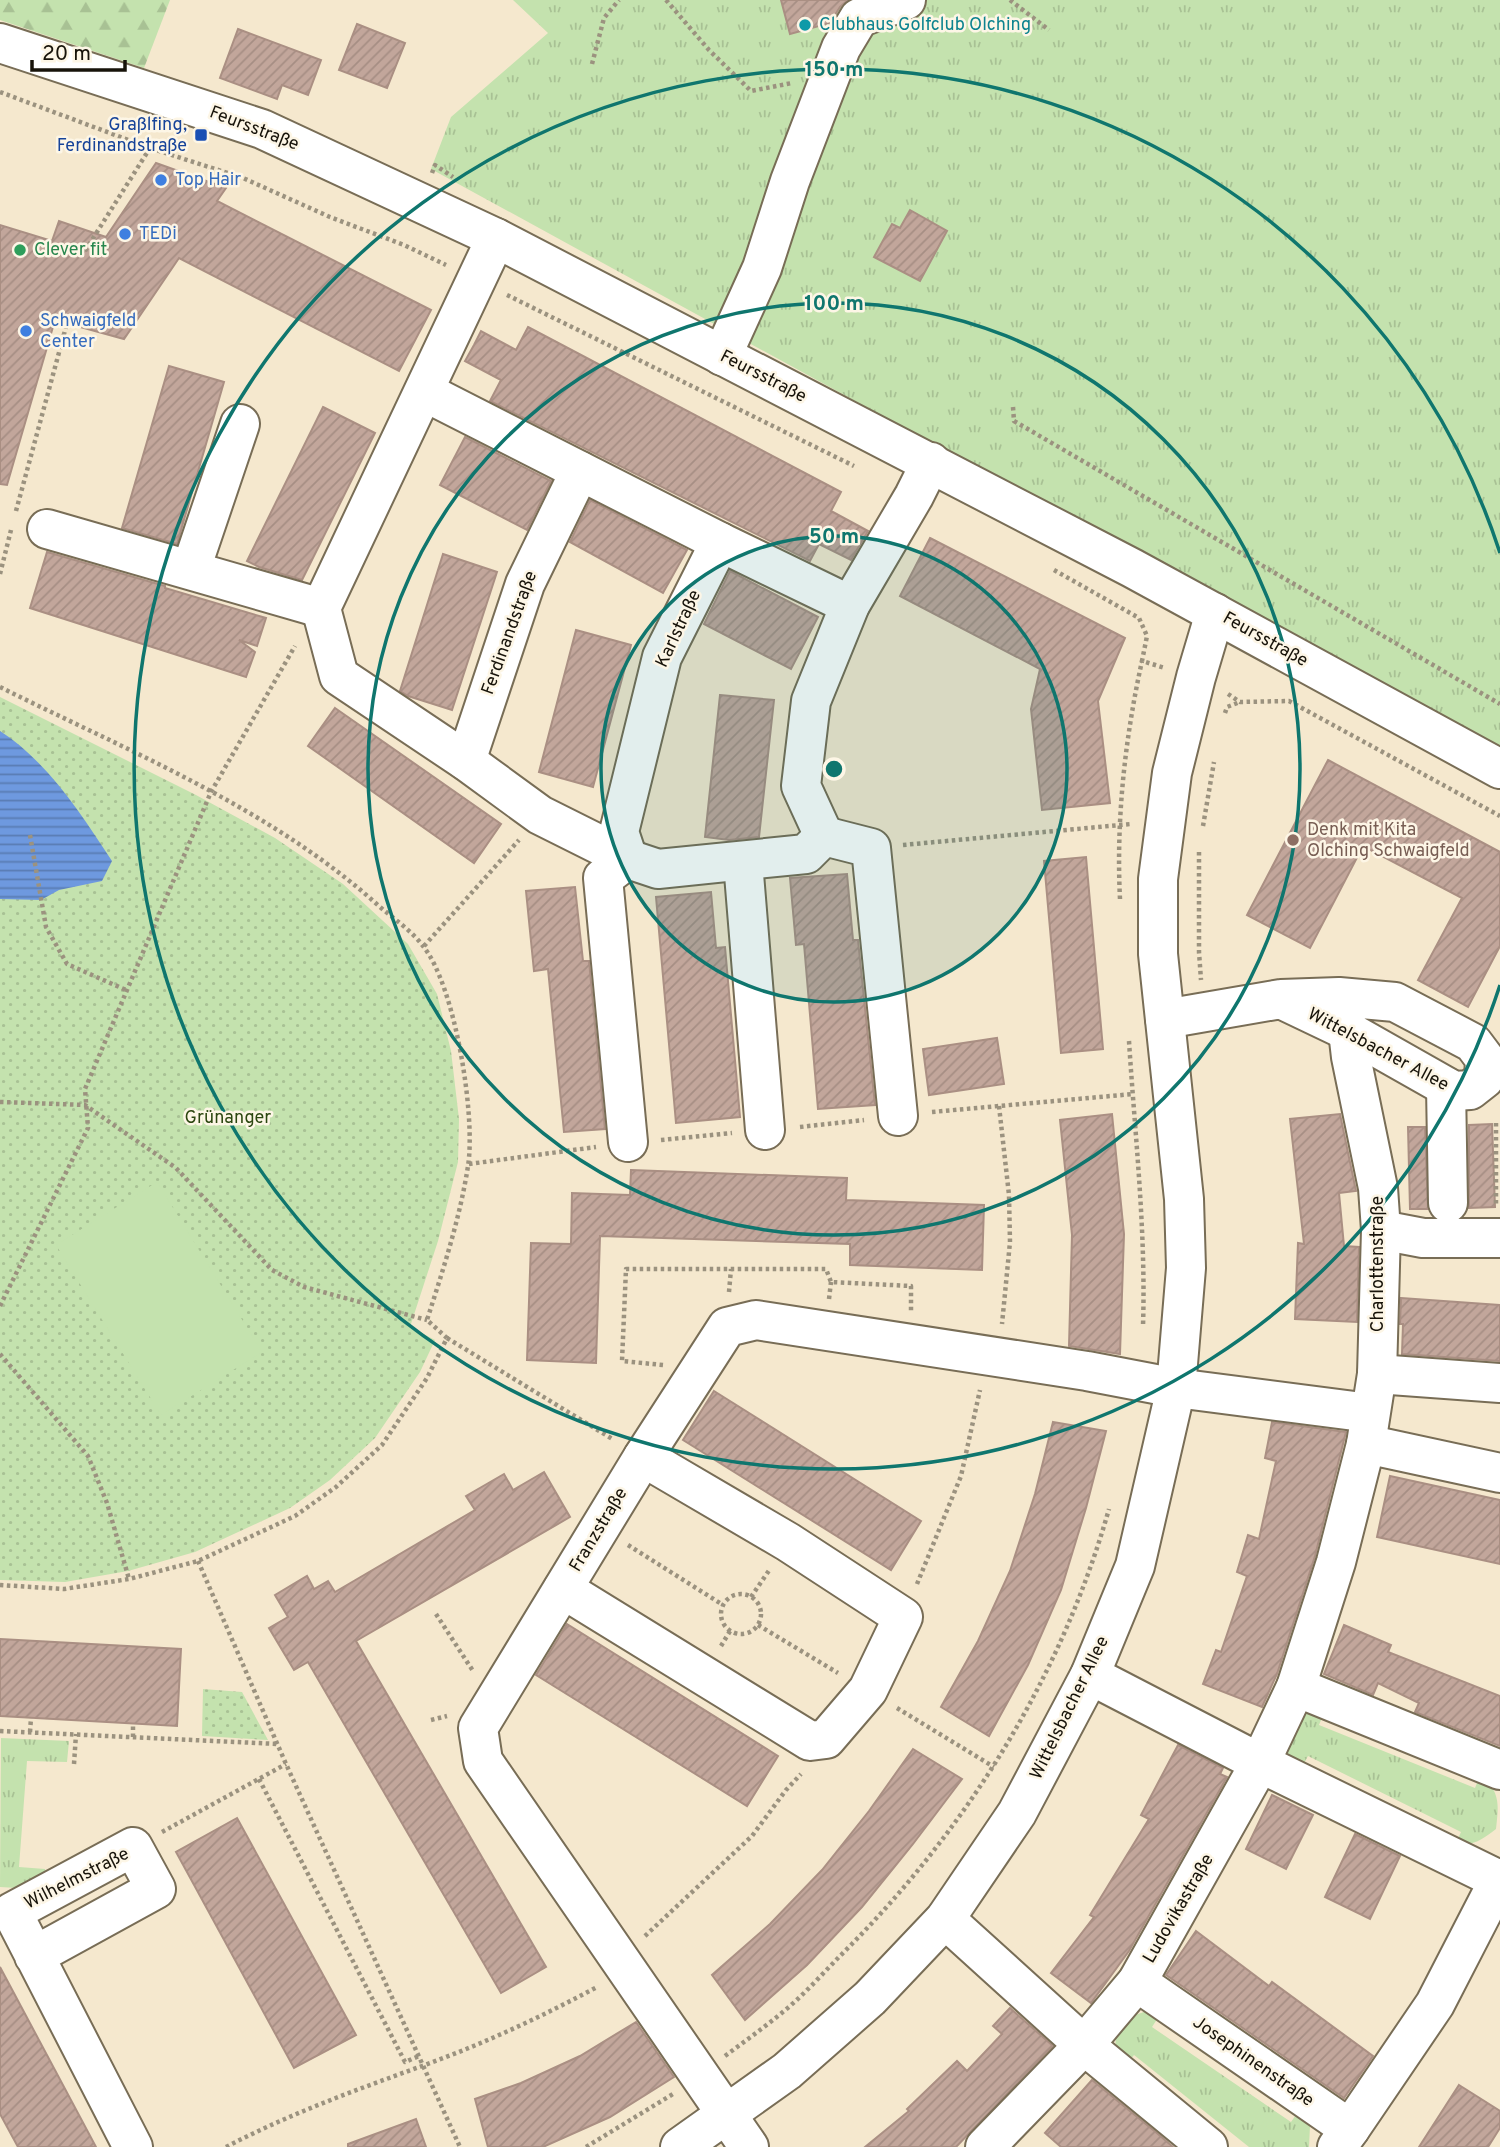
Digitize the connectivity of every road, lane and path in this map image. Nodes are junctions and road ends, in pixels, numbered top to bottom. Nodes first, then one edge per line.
1 (618, 0) edge
2 (666, 0) edge
3 (906, 0) edge
4 (1010, 0) edge
5 (1049, 30) dead end
6 (0, 43) edge
7 (592, 64) dead end
8 (831, 76) junction
9 (0, 92) edge
10 (150, 148) junction
11 (496, 238) junction
12 (85, 251) dead end
13 (477, 280) junction
14 (67, 323) dead end
15 (722, 356) junction
16 (425, 392) junction
17 (1013, 407) dead end
18 (240, 424) dead end
19 (931, 462) junction
20 (580, 471) junction
21 (864, 471) dead end
22 (47, 529) dead end
23 (720, 542) junction
24 (1044, 564) dead end
25 (191, 569) junction
26 (0, 574) edge
27 (850, 605) junction
28 (321, 608) junction
29 (1215, 613) junction
30 (1196, 677) junction
31 (0, 687) edge
32 (1240, 702) junction
33 (1500, 704) edge
34 (1223, 719) dead end
35 (1215, 754) dead end
36 (466, 761) junction
37 (1500, 769) edge
38 (211, 792) junction
39 (540, 815) junction
40 (1500, 816) edge
41 (1120, 824) dead end
42 (30, 835) dead end
43 (824, 836) junction
44 (1201, 837) dead end
45 (871, 848) junction
46 (1199, 849) dead end
47 (628, 859) junction
48 (743, 862) junction
49 (424, 946) junction
50 (126, 990) junction
51 (1281, 999) junction
52 (1205, 1012) junction
53 (1165, 1020) junction
54 (1348, 1031) junction
55 (1446, 1087) junction
56 (1170, 1090) junction
57 (1133, 1094) junction
58 (0, 1102) edge
59 (85, 1105) junction
60 (999, 1106) junction
61 (898, 1116) junction
62 (1496, 1124) dead end
63 (765, 1130) junction
64 (628, 1143) junction
65 (469, 1164) junction
66 (1448, 1203) dead end
67 (1381, 1230) junction
68 (1498, 1238) edge
69 (0, 1306) edge
70 (427, 1320) junction
71 (447, 1338) junction
72 (0, 1354) edge
73 (992, 1357) junction
74 (1377, 1374) junction
75 (1500, 1383) edge
76 (1159, 1385) junction
77 (1368, 1429) junction
78 (643, 1457) junction
79 (1500, 1472) edge
80 (1110, 1507) dead end
81 (600, 1528) junction
82 (198, 1560) junction
83 (129, 1579) junction
84 (0, 1586) edge
85 (563, 1589) junction
86 (723, 1605) junction
87 (436, 1614) dead end
88 (903, 1617) junction
89 (1090, 1675) junction
90 (1296, 1686) junction
91 (494, 1703) junction
92 (31, 1718) dead end
93 (133, 1724) dead end
94 (0, 1731) edge
95 (30, 1732) junction
96 (76, 1734) junction
97 (133, 1737) junction
98 (826, 1739) junction
99 (278, 1744) junction
100 (1260, 1763) junction
101 (74, 1764) dead end
102 (286, 1764) junction
103 (1500, 1770) edge
104 (259, 1779) junction
105 (133, 1847) joint
106 (1500, 1879) edge
107 (945, 1919) junction
108 (621, 1960) junction
109 (1138, 1982) junction
110 (1084, 2045) junction
111 (419, 2056) junction
112 (424, 2065) junction
113 (699, 2076) junction
114 (726, 2115) junction
115 (1344, 2138) edge
116 (133, 2147) edge
117 (226, 2147) edge
118 (460, 2147) edge
119 (586, 2147) edge
120 (680, 2147) edge
121 (749, 2147) edge
122 (985, 2147) edge
123 (1208, 2147) edge

1 - 7 path
2 - 8 path
3 - 8 street
4 - 5 path
6 - 11 street, Feursstraße
8 - 15 street
9 - 10 path
10 - 12 path
10 - 13 path
11 - 13 street
11 - 15 street, Feursstraße
13 - 16 street
13 - 21 path
14 - 26 path
15 - 19 street, Feursstraße
16 - 20 street
16 - 28 street
17 - 33 path
18 - 25 street
19 - 27 street
19 - 29 street, Feursstraße
20 - 23 street
20 - 36 street, Ferdinandstraße
22 - 25 street
23 - 27 street
23 - 47 street, Karlstraße
24 - 30 path
25 - 28 street
27 - 43 street
28 - 36 street
28 - 38 path
29 - 30 street, Wittelsbacher Allee
29 - 37 street, Feursstraße
30 - 32 path
30 - 53 street, Wittelsbacher Allee
31 - 38 path
32 - 34 path
32 - 40 path
35 - 44 path
36 - 39 street
38 - 49 path
38 - 50 path
39 - 47 street
39 - 49 path
41 - 45 path
42 - 50 path
43 - 45 street
43 - 48 street
45 - 61 street
46 - 52 path
47 - 48 street
47 - 64 street
48 - 63 street
49 - 65 path
50 - 59 path
51 - 52 street, Wittelsbacher Allee
51 - 54 street, Wittelsbacher Allee
51 - 55 street, Wittelsbacher Allee
52 - 53 street, Wittelsbacher Allee
53 - 56 street, Wittelsbacher Allee
54 - 55 street, Wittelsbacher Allee
54 - 67 street, Charlottenstraße
55 - 66 street
56 - 57 path
56 - 76 street, Wittelsbacher Allee
57 - 60 path
57 - 76 path
58 - 59 path
59 - 69 path
59 - 70 path
60 - 61 path
60 - 73 path
61 - 63 path
62 - 68 path
63 - 64 path
64 - 65 path
65 - 70 path
67 - 68 street
67 - 74 street, Charlottenstraße
70 - 71 path
71 - 78 path
71 - 82 path
72 - 83 path
73 - 76 street, Franzstraße
73 - 78 street, Franzstraße
73 - 88 path
74 - 75 street
74 - 77 street, Charlottenstraße
76 - 77 street
76 - 89 street, Wittelsbacher Allee
77 - 79 street
77 - 90 street, Charlottenstraße
78 - 81 street, Franzstraße
78 - 88 street
80 - 113 path
81 - 85 street, Franzstraße
81 - 86 path
82 - 83 path
82 - 99 path
83 - 84 path
85 - 91 street, Franzstraße
85 - 98 street
86 - 86 path
87 - 91 path
88 - 98 street
89 - 100 street
89 - 107 street, Wittelsbacher Allee
90 - 100 street, Charlottenstraße
90 - 103 street
91 - 108 street, Franzstraße
92 - 95 path
93 - 97 path
94 - 95 path
95 - 96 path
96 - 97 path
96 - 101 path
97 - 99 path
98 - 108 path
99 - 102 path
100 - 106 street
100 - 109 street, Ludovikastraße
102 - 104 path
102 - 111 path
104 - 105 path
104 - 111 path
105 - 116 street, Wilhelmstraße
106 - 115 street
107 - 110 street
107 - 114 street, Wittelsbacher Allee
108 - 112 path
108 - 113 street, Franzstraße
109 - 110 street, Ludovikastraße
109 - 115 street, Josephinenstraße
110 - 122 street
110 - 123 street
111 - 112 path
112 - 117 path
112 - 118 path
113 - 114 street, Franzstraße
113 - 119 path
114 - 120 street, Wittelsbacher Allee
114 - 121 street, Franzstraße

